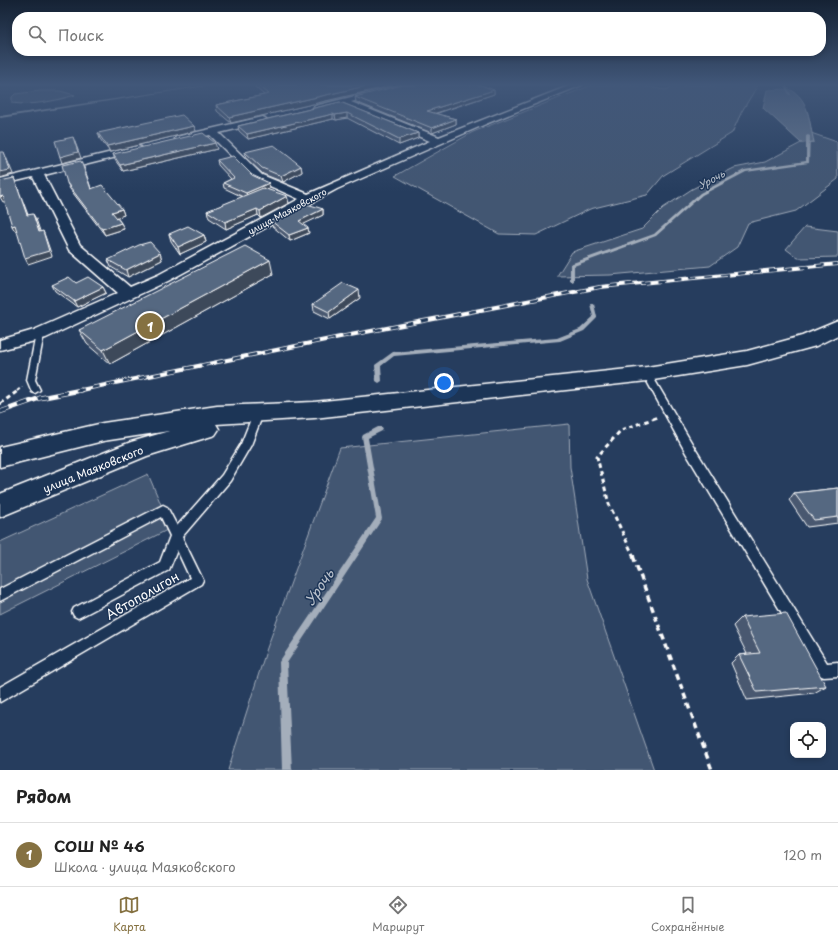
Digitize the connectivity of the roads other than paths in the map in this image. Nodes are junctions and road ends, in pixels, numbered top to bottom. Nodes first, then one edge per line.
1 (259, 121) edge
2 (389, 121) edge
3 (489, 121) edge
4 (212, 132) junction
5 (439, 141) junction
6 (166, 143) edge
7 (144, 148) edge
8 (37, 173) junction
9 (0, 182) edge
10 (308, 199) junction
11 (129, 294) junction
12 (838, 327) edge
13 (40, 334) junction
14 (0, 346) edge
15 (648, 374) junction
16 (35, 390) dead end
17 (258, 414) junction
18 (0, 457) edge
19 (0, 506) edge
20 (176, 535) junction
21 (0, 595) edge
22 (78, 612) dead end
23 (838, 669) edge
24 (0, 695) edge

1 - 4 street
2 - 5 street
3 - 5 street, улица Маяковского
4 - 6 street
4 - 10 street
5 - 10 street, улица Маяковского
7 - 8 street
8 - 9 street
8 - 11 street
10 - 11 street, улица Маяковского
11 - 13 street, улица Маяковского
12 - 15 main road
13 - 14 street, улица Маяковского
13 - 16 lane
15 - 17 main road
15 - 23 lane
17 - 18 main road, улица Маяковского
17 - 19 main road, улица Маяковского
17 - 20 lane
20 - 21 lane, Автополигон
20 - 22 lane
20 - 24 lane, Автополигон

